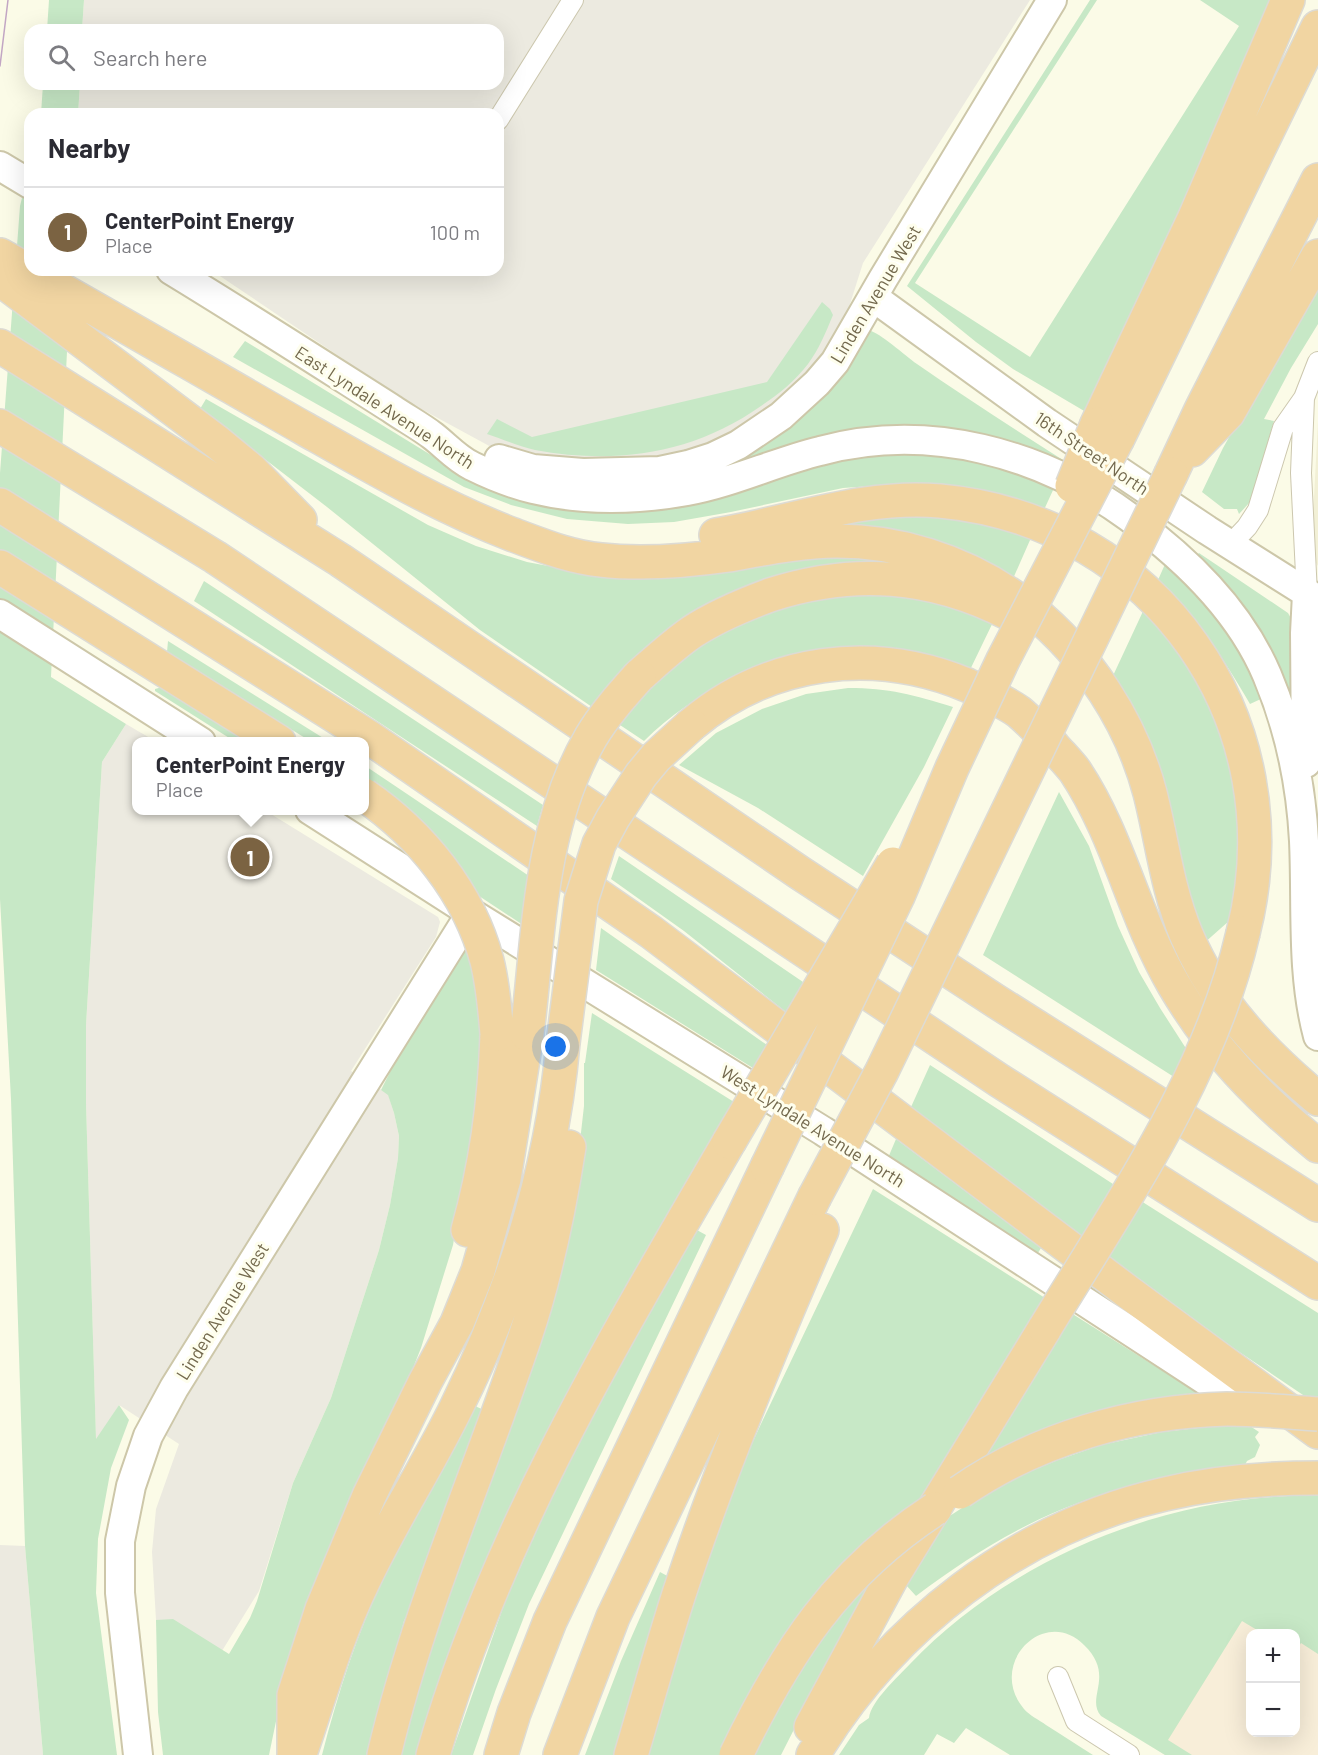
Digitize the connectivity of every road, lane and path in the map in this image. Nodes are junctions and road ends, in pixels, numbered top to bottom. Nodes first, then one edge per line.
1 (573, 0) edge
2 (1053, 0) edge
3 (1288, 0) edge
4 (1318, 27) edge
5 (504, 110) edge
6 (0, 166) edge
7 (24, 180) edge
8 (1318, 180) edge
9 (0, 255) edge
10 (1318, 256) edge
11 (24, 269) edge
12 (37, 276) edge
13 (181, 276) edge
14 (0, 279) edge
15 (873, 297) junction
16 (0, 346) edge
17 (1318, 362) edge
18 (1304, 398) junction
19 (0, 426) edge
20 (1107, 431) junction
21 (432, 435) junction
22 (1173, 471) junction
23 (0, 505) edge
24 (505, 532) junction
25 (1231, 544) junction
26 (339, 560) junction
27 (0, 567) edge
28 (1312, 597) edge
29 (0, 614) edge
30 (1066, 641) junction
31 (195, 737) edge
32 (273, 737) edge
33 (366, 737) edge
34 (369, 739) edge
35 (952, 768) junction
36 (369, 799) edge
37 (318, 815) edge
38 (1304, 837) junction
39 (471, 913) junction
40 (512, 1034) junction
41 (1318, 1036) edge
42 (560, 1077) junction
43 (1318, 1099) edge
44 (1318, 1146) edge
45 (822, 1204) junction
46 (1318, 1205) edge
47 (1318, 1283) edge
48 (1318, 1414) edge
49 (1318, 1432) edge
50 (1318, 1437) edge
51 (1318, 1478) edge
52 (1058, 1677) dead end
53 (837, 1700) junction
54 (435, 1750) edge
55 (138, 1755) edge
56 (294, 1755) edge
57 (300, 1755) edge
58 (384, 1755) edge
59 (501, 1755) edge
60 (560, 1755) edge
61 (631, 1755) edge
62 (736, 1755) edge
63 (796, 1755) edge
64 (813, 1755) edge
65 (1129, 1755) edge

1 - 5 street
2 - 15 main road, Linden Avenue West
3 - 20 highway
4 - 20 highway
6 - 7 main road
8 - 22 highway
9 - 11 highway
10 - 22 highway
12 - 24 highway
13 - 21 main road, East Lyndale Avenue North
14 - 26 highway
15 - 21 main road, Linden Avenue West
15 - 25 main road, 16th Street North
16 - 26 highway
17 - 18 street
18 - 25 street
18 - 28 street
19 - 47 highway
20 - 35 highway, bridge
21 - 38 main road, East Lyndale Avenue North
22 - 45 highway, bridge
23 - 33 highway
24 - 30 highway
24 - 53 highway, bridge
25 - 28 main road, 16th Street North
26 - 46 highway
27 - 32 highway
28 - 38 main road
29 - 31 main road
30 - 40 highway, bridge
30 - 43 highway
34 - 49 highway
35 - 54 highway, bridge
35 - 59 highway, bridge
36 - 40 highway, bridge
37 - 39 main road, West Lyndale Avenue North
38 - 41 main road, East Lyndale Avenue North
39 - 50 main road, West Lyndale Avenue North
39 - 55 main road, Linden Avenue West
40 - 56 highway
42 - 44 highway, bridge
42 - 57 highway
42 - 58 highway
45 - 60 highway
45 - 61 highway
48 - 62 highway, bridge
51 - 53 highway
52 - 65 street
53 - 63 highway
53 - 64 highway

